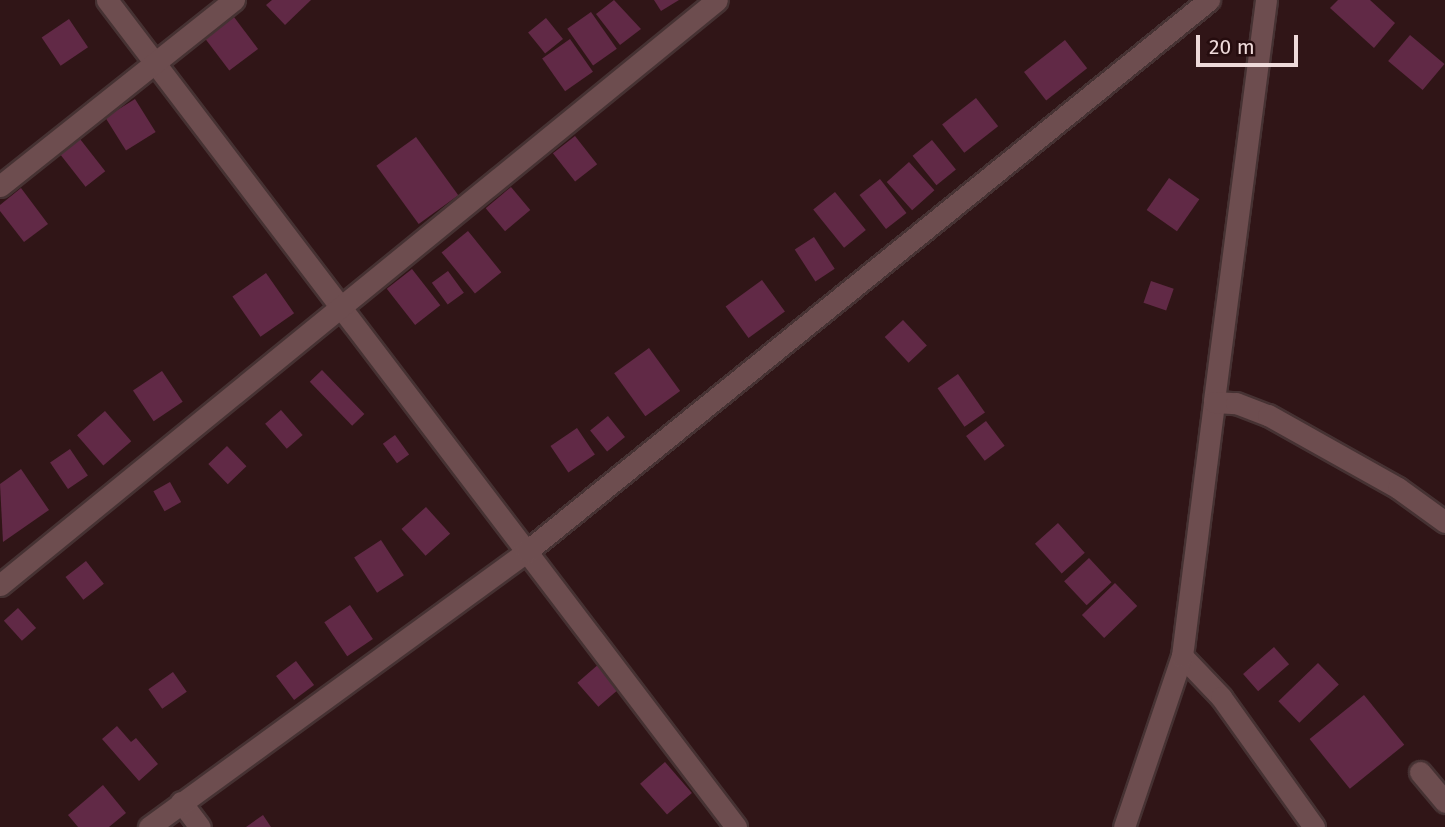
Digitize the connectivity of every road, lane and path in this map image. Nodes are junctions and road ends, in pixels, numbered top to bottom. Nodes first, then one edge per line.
1 (107, 0) edge
2 (234, 0) edge
3 (717, 0) edge
4 (1209, 0) edge
5 (1266, 0) edge
6 (156, 64) junction
7 (0, 186) edge
8 (341, 309) junction
9 (1214, 402) junction
10 (1445, 522) edge
11 (527, 551) junction
12 (0, 585) edge
13 (1182, 656) junction
14 (1420, 772) dead end
15 (181, 802) junction
16 (1445, 802) edge
17 (149, 827) edge
18 (200, 827) edge
19 (736, 827) edge
20 (1124, 827) edge
21 (1314, 827) edge

1 - 6 street
2 - 6 street
3 - 8 street
4 - 11 street
5 - 9 street
6 - 7 street
6 - 8 street
8 - 11 street
8 - 12 street
9 - 10 street
9 - 13 street
11 - 15 street
11 - 19 street
13 - 20 street
13 - 21 street
14 - 16 street
15 - 17 street
15 - 18 street

